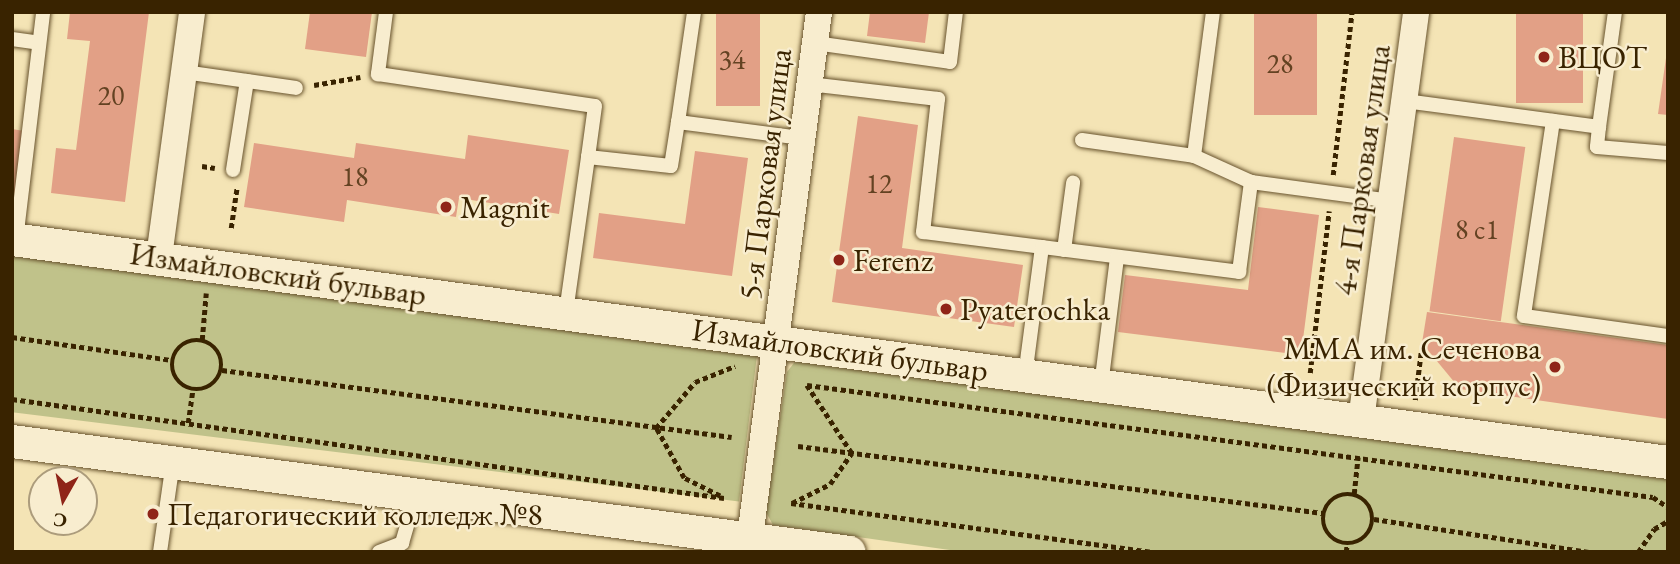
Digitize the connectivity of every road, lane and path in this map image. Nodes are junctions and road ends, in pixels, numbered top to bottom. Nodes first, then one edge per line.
1 (43, 12) edge
2 (192, 12) edge
3 (386, 12) edge
4 (694, 12) edge
5 (819, 12) edge
6 (956, 12) edge
7 (1213, 12) edge
8 (1416, 12) edge
9 (1615, 12) edge
10 (12, 39) edge
11 (39, 43) junction
12 (815, 43) junction
13 (184, 72) junction
14 (378, 74) junction
15 (247, 81) junction
16 (809, 84) junction
17 (296, 88) joint
18 (1405, 100) junction
19 (1553, 121) junction
20 (678, 122) junction
21 (1600, 127) junction
22 (802, 138) junction
23 (1083, 140) dead end
24 (1668, 153) edge
25 (1194, 156) junction
26 (588, 157) junction
27 (233, 170) joint
28 (1251, 182) junction
29 (1073, 183) dead end
30 (1391, 201) junction
31 (230, 228) dead end
32 (14, 239) edge
33 (1042, 247) junction
34 (1064, 250) junction
35 (159, 257) junction
36 (1117, 257) junction
37 (206, 293) dead end
38 (566, 312) junction
39 (1668, 336) edge
40 (12, 337) edge
41 (202, 340) junction
42 (776, 342) junction
43 (172, 360) junction
44 (743, 364) dead end
45 (222, 370) junction
46 (1025, 376) junction
47 (1101, 386) junction
48 (192, 389) junction
49 (12, 399) edge
50 (1362, 420) junction
51 (188, 423) junction
52 (656, 428) junction
53 (732, 438) dead end
54 (13, 444) edge
55 (798, 446) dead end
56 (852, 453) junction
57 (1358, 457) junction
58 (173, 462) junction
59 (1668, 462) edge
60 (416, 494) junction
61 (1353, 494) junction
62 (1668, 507) edge
63 (1323, 513) junction
64 (1374, 519) junction
65 (1668, 521) edge
66 (1347, 544) junction
67 (749, 545) edge
68 (160, 552) edge
69 (379, 552) edge
70 (849, 552) edge
71 (1155, 552) edge
72 (1346, 552) edge
73 (1590, 552) edge
74 (1638, 552) edge

1 - 11 lane
2 - 13 street
3 - 14 lane
4 - 20 lane
5 - 12 street, 5-я Парковая улица
6 - 12 lane
7 - 25 lane
8 - 18 street, 4-я Парковая улица
9 - 21 lane
10 - 11 lane
11 - 32 lane
12 - 16 street, 5-я Парковая улица
13 - 15 lane
13 - 35 street
14 - 17 path
14 - 26 lane
15 - 17 lane
15 - 27 lane
16 - 22 street, 5-я Парковая улица
16 - 33 lane
18 - 19 lane
18 - 30 street, 4-я Парковая улица
19 - 21 lane
19 - 39 lane
20 - 22 lane
20 - 26 lane
21 - 24 lane
22 - 42 street, 5-я Парковая улица
23 - 25 lane
25 - 28 lane
26 - 38 lane
27 - 31 path
28 - 30 lane
28 - 36 lane
29 - 34 lane
30 - 50 street, 4-я Парковая улица
32 - 35 street, Измайловский бульвар
33 - 34 lane
33 - 46 lane
34 - 36 lane
35 - 38 street, Измайловский бульвар
36 - 47 lane
37 - 41 path
38 - 42 street, Измайловский бульвар
40 - 43 path
41 - 43 path
41 - 45 path
42 - 46 street, Измайловский бульвар
42 - 67 street, 5-я Парковая улица
43 - 48 path
44 - 52 path
45 - 48 path
45 - 52 path
46 - 47 street, Измайловский бульвар
47 - 50 street, Измайловский бульвар
48 - 51 path
49 - 51 path
50 - 59 street, Измайловский бульвар
51 - 52 path
52 - 53 path
54 - 58 street
55 - 56 path
56 - 57 path
56 - 63 path
56 - 71 path
57 - 61 path
57 - 62 path
58 - 60 street
58 - 68 lane
60 - 67 street
60 - 69 lane
61 - 63 path
61 - 64 path
63 - 66 path
64 - 66 path
64 - 73 path
65 - 74 path
66 - 72 path
67 - 70 street

